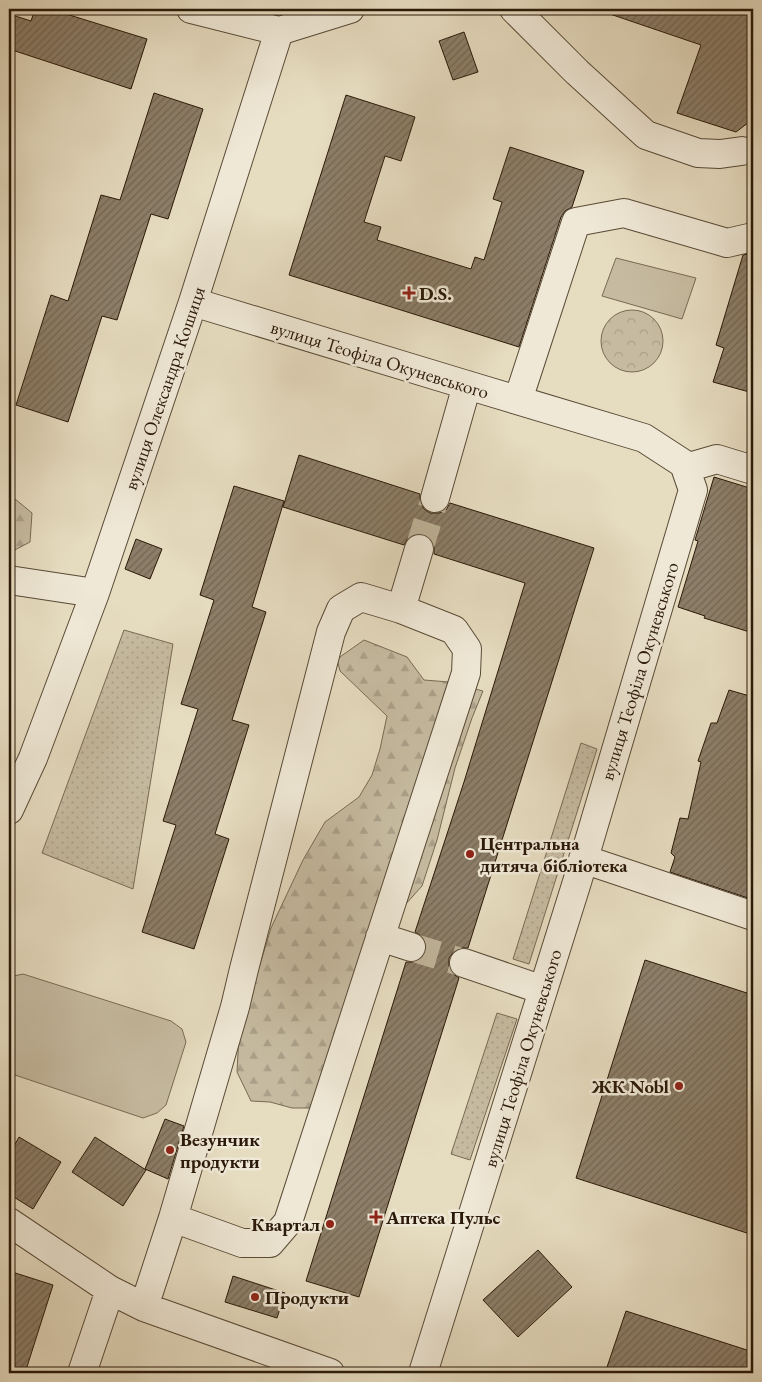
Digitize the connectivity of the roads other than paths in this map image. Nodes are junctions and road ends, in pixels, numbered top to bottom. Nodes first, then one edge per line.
1 (191, 9) edge
2 (350, 9) edge
3 (514, 9) edge
4 (278, 31) junction
5 (742, 151) dead end
6 (753, 237) edge
7 (193, 302) junction
8 (467, 385) junction
9 (518, 400) junction
10 (686, 468) junction
11 (753, 470) edge
12 (435, 498) tunnel mouth
13 (419, 549) tunnel mouth
14 (9, 580) edge
15 (95, 594) junction
16 (401, 609) junction
17 (9, 810) edge
18 (583, 859) junction
19 (753, 916) edge
20 (380, 937) junction
21 (411, 947) tunnel mouth
22 (464, 964) tunnel mouth
23 (543, 990) junction
24 (173, 1218) junction
25 (9, 1222) edge
26 (110, 1290) junction
27 (144, 1307) junction
28 (82, 1373) edge
29 (330, 1373) edge
30 (424, 1373) edge

1 - 4 street
2 - 4 street
3 - 5 street
4 - 7 street, вулиця Олександра Кошиця
6 - 9 street
7 - 8 street, вулиця Теофіла Окуневського
7 - 15 street, вулиця Олександра Кошиця
8 - 9 street, вулиця Теофіла Окуневського
8 - 12 street
9 - 10 street, вулиця Теофіла Окуневського
10 - 11 street
10 - 18 street, вулиця Теофіла Окуневського
13 - 16 street
14 - 15 street
15 - 17 street, вулиця Олександра Кошиця
16 - 20 street
16 - 24 street
18 - 19 street
18 - 23 street, вулиця Теофіла Окуневського
20 - 21 street
20 - 24 street
22 - 23 street
23 - 30 street, вулиця Теофіла Окуневського
24 - 27 street
25 - 26 street
26 - 27 street
26 - 28 street
27 - 29 street

